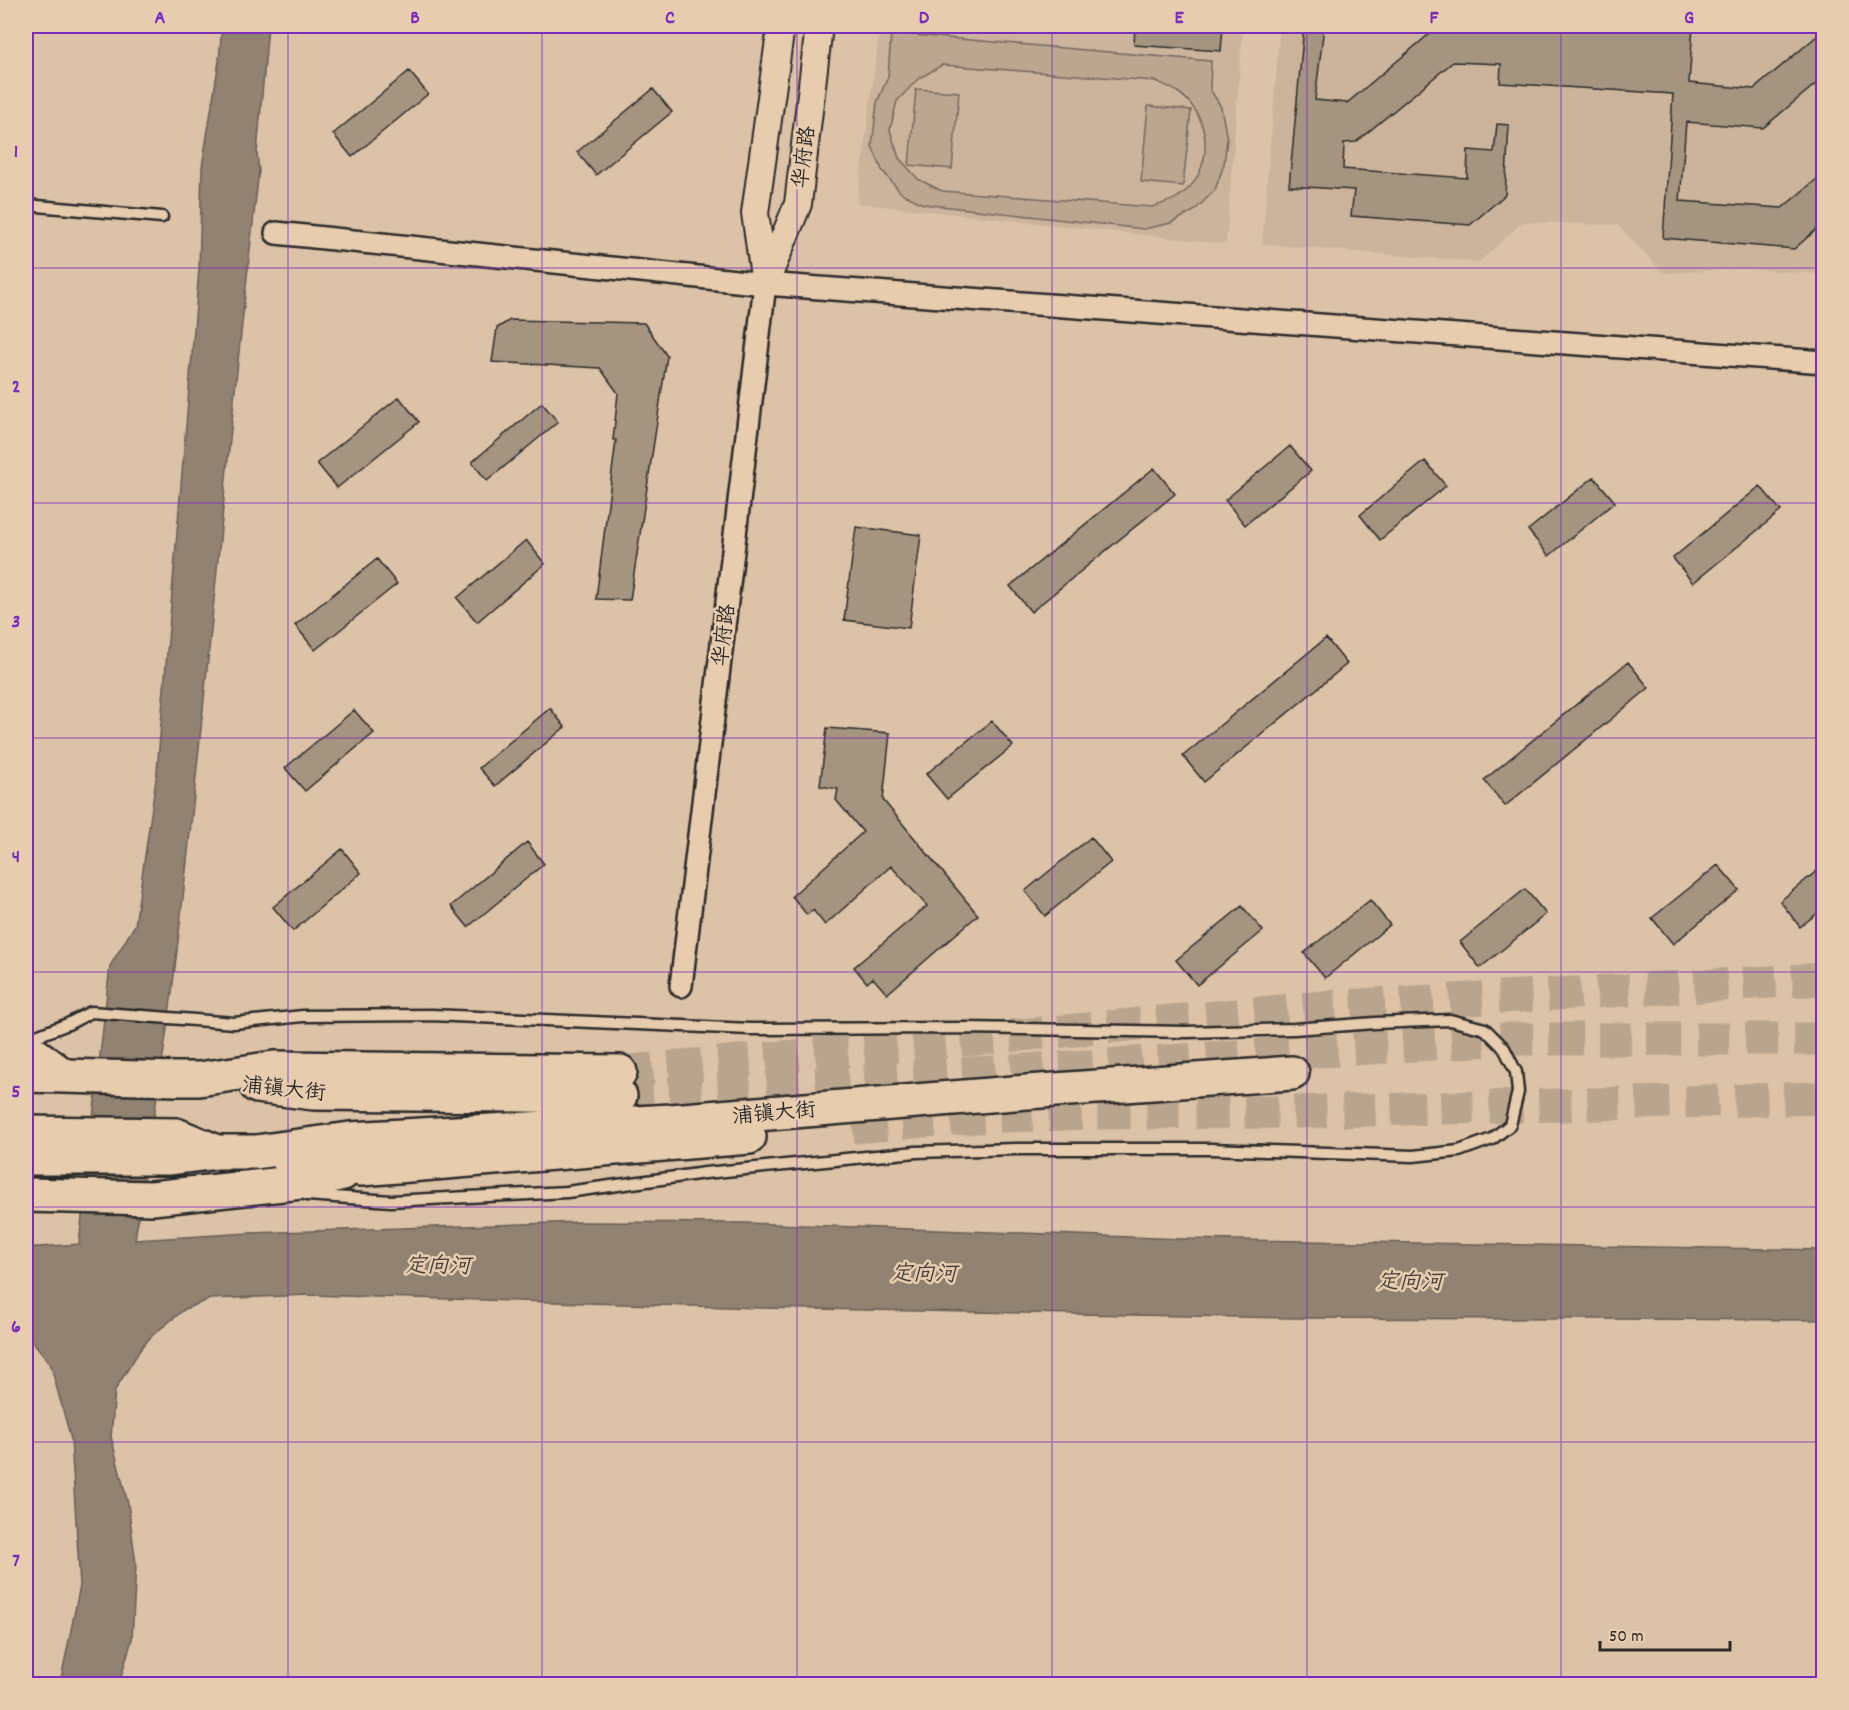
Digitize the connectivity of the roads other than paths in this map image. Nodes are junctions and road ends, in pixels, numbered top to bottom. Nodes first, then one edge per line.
1 (781, 26) edge
2 (819, 26) edge
3 (26, 205) edge
4 (162, 217) dead end
5 (276, 233) dead end
6 (765, 284) junction
7 (1824, 362) edge
8 (681, 986) dead end
9 (26, 1040) edge
10 (26, 1048) edge
11 (1292, 1073) dead end
12 (26, 1075) edge
13 (63, 1075) junction
14 (620, 1084) tunnel mouth
15 (26, 1088) edge
16 (853, 1128) tunnel mouth
17 (26, 1133) edge
18 (49, 1150) edge
19 (256, 1152) junction
20 (360, 1169) junction
21 (232, 1190) junction
22 (26, 1195) edge

1 - 6 street, 华府路
2 - 6 street, 华府路
3 - 4 lane
5 - 6 street
6 - 7 street
6 - 8 street, 华府路
9 - 21 lane
10 - 13 main road
11 - 19 main road, 浦镇大街
12 - 13 main road, 浦镇大街
13 - 14 main road, 浦镇大街
13 - 15 main road, 浦镇大街
16 - 20 main road, 浦镇大街
17 - 18 main road, 浦镇大街
18 - 19 main road, 浦镇大街
19 - 20 main road, 浦镇大街
20 - 21 main road
21 - 22 main road

